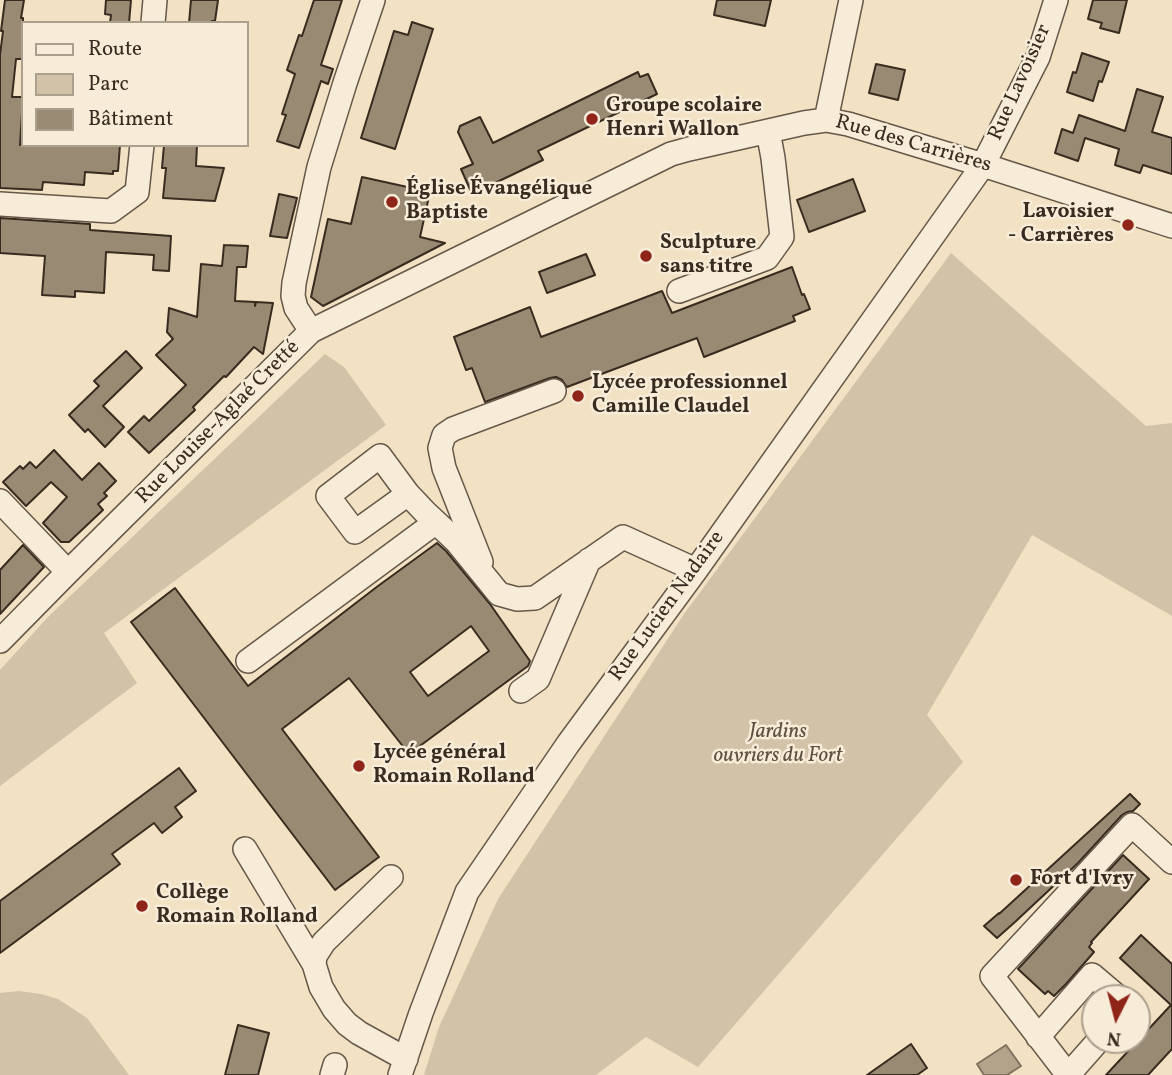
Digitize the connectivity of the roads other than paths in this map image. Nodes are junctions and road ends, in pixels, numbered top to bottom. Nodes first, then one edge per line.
1 (155, 0) edge
2 (373, 0) edge
3 (852, 0) edge
4 (1055, 0) edge
5 (153, 21) edge
6 (825, 120) junction
7 (768, 131) junction
8 (142, 147) edge
9 (984, 165) junction
10 (0, 204) edge
11 (1172, 226) edge
12 (679, 291) dead end
13 (311, 331) junction
14 (554, 391) dead end
15 (408, 494) junction
16 (0, 501) edge
17 (436, 522) junction
18 (355, 532) junction
19 (589, 560) junction
20 (379, 564) junction
21 (695, 570) junction
22 (68, 572) junction
23 (488, 581) junction
24 (0, 641) edge
25 (248, 661) dead end
26 (521, 691) dead end
27 (245, 849) dead end
28 (1172, 862) edge
29 (391, 877) dead end
30 (314, 964) junction
31 (1084, 984) edge
32 (1103, 984) edge
33 (1081, 988) edge
34 (1038, 1037) junction
35 (1087, 1054) edge
36 (403, 1067) edge
37 (1068, 1075) edge

1 - 5 street
2 - 13 street, Rue Louise-Aglaé Cretté
3 - 6 street
4 - 9 street, Rue Lavoisier
6 - 7 street, Rue des Carrières
6 - 9 street, Rue des Carrières
7 - 12 street
7 - 13 street, Rue des Carrières
8 - 10 street
9 - 11 street, Rue des Carrières
9 - 21 street, Rue Lucien Nadaire
13 - 22 street, Rue Louise-Aglaé Cretté
14 - 23 street
15 - 17 street
15 - 18 street
15 - 18 street
16 - 22 street
17 - 20 street
17 - 23 street
18 - 20 street
19 - 21 street
19 - 23 street
19 - 26 street
20 - 25 street
21 - 36 street, Rue Lucien Nadaire
22 - 24 street, Rue Louise-Aglaé Cretté
27 - 30 street
28 - 34 street
29 - 30 street
30 - 36 street
31 - 32 street
33 - 34 street
34 - 37 street
35 - 37 street

